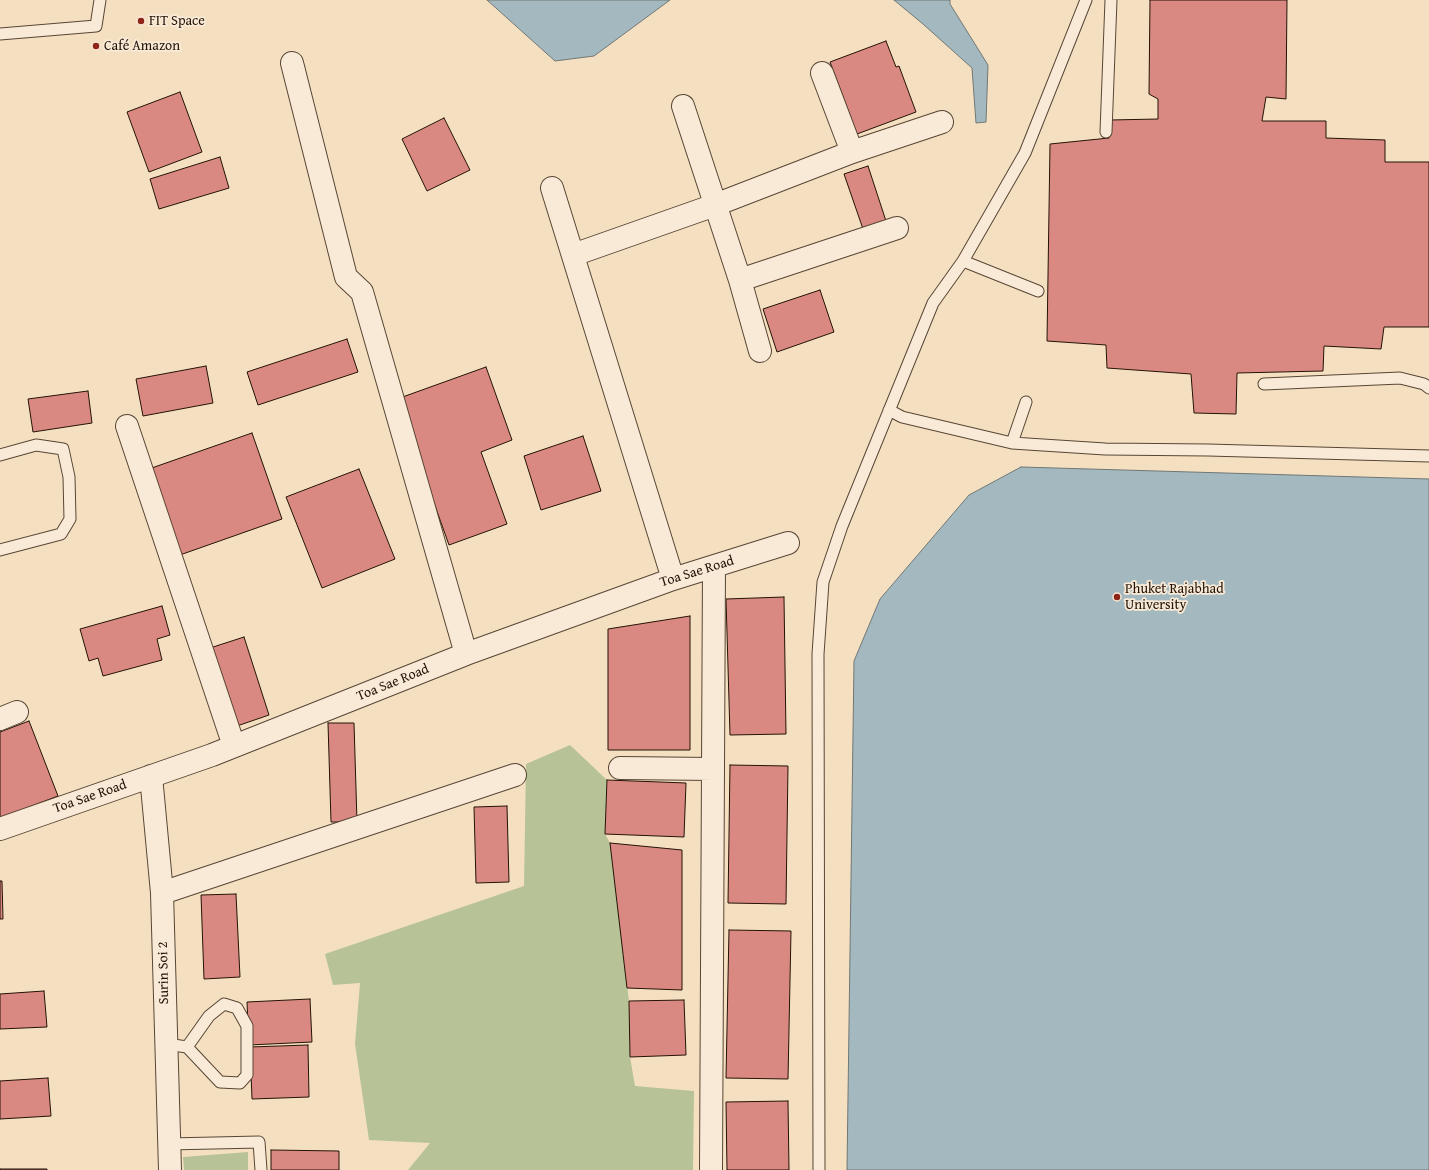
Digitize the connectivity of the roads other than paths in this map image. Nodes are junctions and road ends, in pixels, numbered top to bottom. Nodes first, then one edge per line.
1 (100, 0) edge
2 (1086, 0) edge
3 (1111, 0) edge
4 (0, 34) edge
5 (292, 63) dead end
6 (822, 73) dead end
7 (683, 106) dead end
8 (942, 122) dead end
9 (1106, 132) dead end
10 (852, 152) junction
11 (552, 188) dead end
12 (715, 205) junction
13 (897, 228) dead end
14 (573, 255) junction
15 (963, 261) junction
16 (740, 280) junction
17 (1038, 291) dead end
18 (760, 351) dead end
19 (1264, 384) dead end
20 (1429, 388) edge
21 (1026, 402) dead end
22 (889, 410) junction
23 (127, 426) dead end
24 (1012, 444) junction
25 (0, 454) edge
26 (1429, 456) edge
27 (788, 543) dead end
28 (0, 550) edge
29 (714, 567) junction
30 (674, 579) junction
31 (466, 654) junction
32 (234, 746) junction
33 (620, 768) dead end
34 (713, 769) junction
35 (515, 775) dead end
36 (151, 776) junction
37 (0, 829) edge
38 (162, 892) junction
39 (177, 1045) junction
40 (169, 1144) junction
41 (170, 1170) edge
42 (261, 1170) edge
43 (711, 1170) edge
44 (819, 1170) edge

1 - 4 lane
2 - 15 lane
3 - 9 lane
5 - 31 street
6 - 10 street
7 - 12 street
8 - 10 street
10 - 12 street
11 - 14 street
12 - 14 street
12 - 16 street
13 - 16 street
14 - 30 street
15 - 17 lane
15 - 22 lane
16 - 18 street
19 - 20 lane
21 - 24 lane
22 - 24 lane
22 - 44 lane
23 - 32 street
24 - 26 lane
25 - 28 lane
27 - 29 street, Toa Sae Road
29 - 30 street, Toa Sae Road
29 - 34 street
30 - 31 street, Toa Sae Road
31 - 32 street, Toa Sae Road
32 - 36 street, Toa Sae Road
33 - 34 street
34 - 43 street
35 - 38 street
36 - 37 street, Toa Sae Road
36 - 38 street, Surin Soi 2
38 - 39 street, Surin Soi 2
39 - 39 lane
39 - 40 street, Surin Soi 2
40 - 41 street, Surin Soi 2
40 - 42 lane

